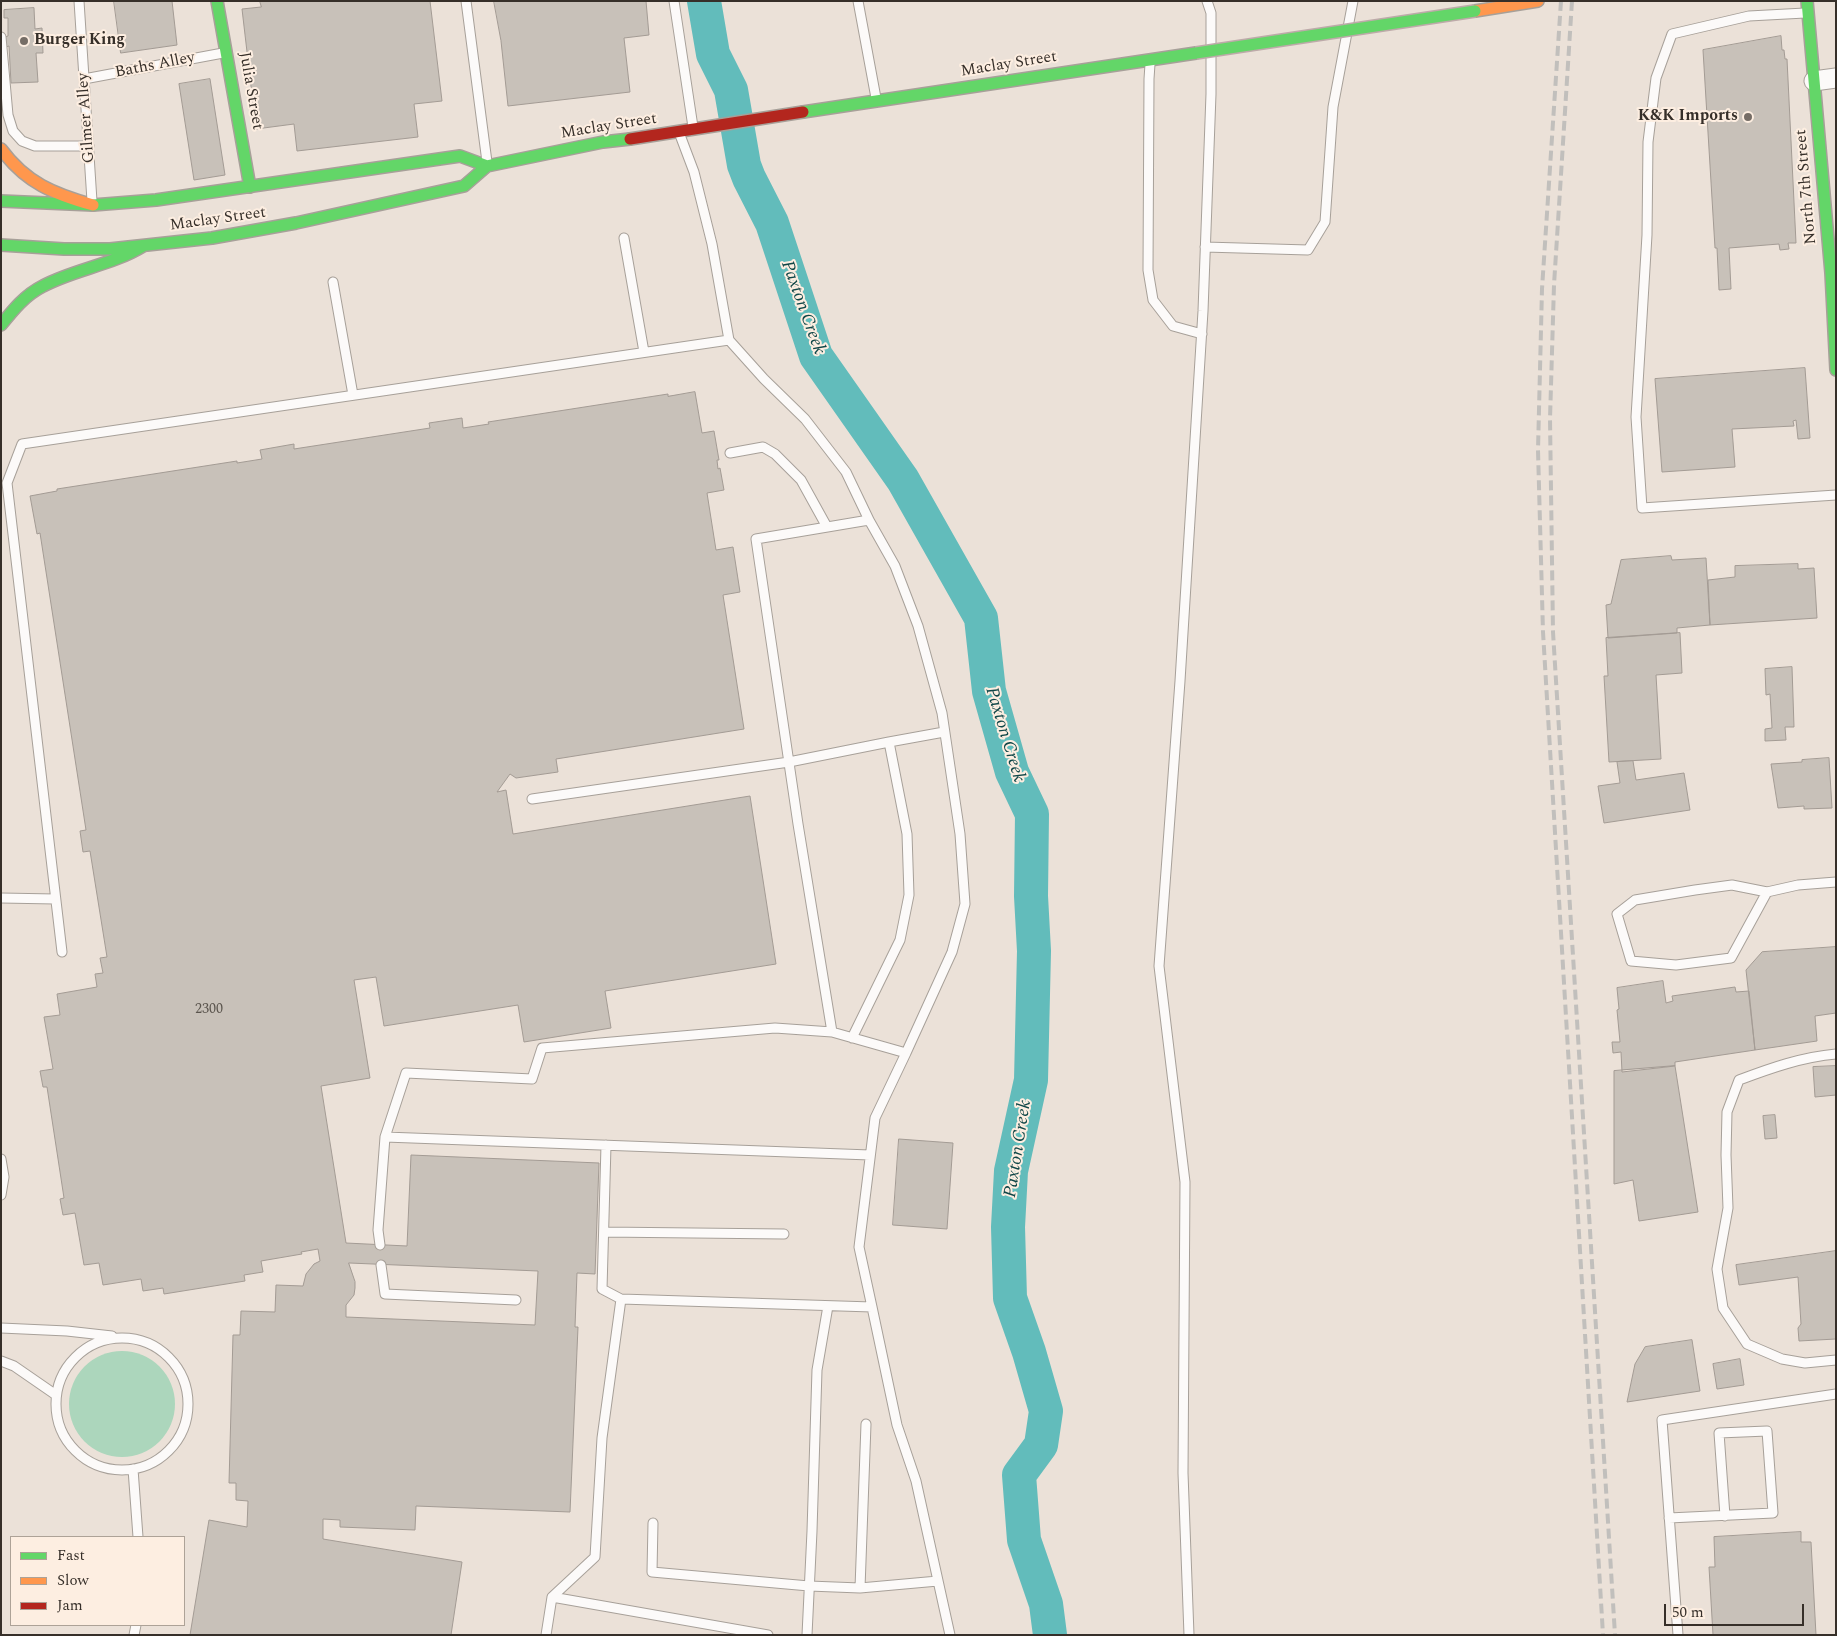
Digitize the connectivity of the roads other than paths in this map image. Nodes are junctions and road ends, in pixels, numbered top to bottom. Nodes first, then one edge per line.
1 (79, 1) edge
2 (217, 1) edge
3 (466, 1) edge
4 (674, 1) edge
5 (858, 1) edge
6 (1207, 1) edge
7 (1353, 1) edge
8 (1538, 1) edge
9 (1807, 7) edge
10 (1, 37) edge
11 (226, 52) junction
12 (1151, 60) junction
13 (1836, 78) edge
14 (84, 79) junction
15 (1814, 81) junction
16 (876, 101) junction
17 (693, 129) junction
18 (678, 132) junction
19 (89, 146) junction
20 (1, 149) edge
21 (487, 166) junction
22 (250, 187) junction
23 (1, 201) edge
24 (92, 205) junction
25 (624, 238) dead end
26 (1, 245) edge
27 (142, 246) junction
28 (1206, 248) junction
29 (1833, 272) edge
30 (333, 282) dead end
31 (1, 325) edge
32 (1202, 334) junction
33 (729, 340) junction
34 (644, 352) junction
35 (1836, 370) edge
36 (353, 395) junction
37 (730, 453) dead end
38 (1836, 496) edge
39 (870, 520) junction
40 (827, 527) junction
41 (944, 732) junction
42 (889, 742) junction
43 (789, 762) junction
44 (532, 799) dead end
45 (1836, 882) edge
46 (1766, 892) junction
47 (1, 898) edge
48 (55, 899) junction
49 (62, 952) dead end
50 (832, 1032) junction
51 (852, 1038) junction
52 (906, 1053) junction
53 (1836, 1054) edge
54 (385, 1137) junction
55 (606, 1145) junction
56 (870, 1155) junction
57 (1, 1159) edge
58 (1, 1195) edge
59 (604, 1232) junction
60 (784, 1234) dead end
61 (380, 1244) dead end
62 (381, 1265) dead end
63 (621, 1299) junction
64 (516, 1300) dead end
65 (828, 1306) junction
66 (872, 1307) junction
67 (1, 1328) edge
68 (125, 1338) junction
69 (1836, 1360) edge
70 (1, 1361) edge
71 (1836, 1394) edge
72 (56, 1395) junction
73 (866, 1424) dead end
74 (133, 1469) junction
75 (1725, 1516) junction
76 (1669, 1518) junction
77 (653, 1523) dead end
78 (138, 1536) edge
79 (938, 1581) junction
80 (810, 1586) junction
81 (860, 1588) junction
82 (552, 1597) junction
83 (546, 1635) edge
84 (768, 1635) edge
85 (806, 1635) edge
86 (950, 1635) edge
87 (1189, 1635) edge
88 (1678, 1635) edge

1 - 14 lane, Gilmer Alley
2 - 11 main road, Julia Street
3 - 21 lane
4 - 17 lane
5 - 16 lane
6 - 28 lane
7 - 28 lane
8 - 12 main road, Maclay Street, bridge
9 - 15 main road, North 7th Street
9 - 38 lane
10 - 19 lane
11 - 14 lane, Baths Alley
11 - 22 main road, Julia Street
12 - 16 main road, Maclay Street
12 - 32 lane
13 - 15 street
14 - 19 lane, Gilmer Alley
15 - 29 main road, North 7th Street
16 - 17 main road, Maclay Street
17 - 18 main road, Maclay Street
18 - 21 main road, Maclay Street
18 - 33 lane
19 - 24 lane, Gilmer Alley
20 - 24 main road
21 - 22 main road, Maclay Street
21 - 27 main road, Maclay Street
22 - 24 main road, Maclay Street
23 - 24 main road, Maclay Street
25 - 34 lane
26 - 27 main road, Maclay Street
27 - 31 main road
28 - 32 lane
29 - 35 main road, North 7th Street
30 - 36 lane
32 - 87 lane
33 - 34 lane
33 - 39 lane
34 - 36 lane
36 - 48 lane
37 - 40 lane
39 - 40 lane
39 - 41 lane
40 - 43 lane
41 - 42 lane
41 - 52 lane
42 - 43 lane
42 - 51 lane
43 - 44 lane
43 - 50 lane
45 - 46 lane
46 - 46 lane
47 - 48 lane
48 - 49 lane
50 - 51 lane
50 - 54 lane
51 - 52 lane
52 - 56 lane
53 - 69 lane
54 - 55 lane
54 - 61 lane
55 - 56 lane
55 - 59 lane
56 - 66 lane
57 - 58 lane
59 - 60 lane
59 - 63 lane
62 - 64 lane
63 - 65 lane
63 - 82 lane
65 - 66 lane
65 - 80 lane
66 - 79 lane
67 - 68 lane
68 - 72 lane
68 - 74 lane
70 - 72 lane
71 - 76 lane
72 - 74 lane
73 - 81 lane
74 - 78 lane
75 - 75 lane
75 - 76 lane
76 - 88 lane
77 - 80 lane
79 - 81 lane
79 - 86 lane
80 - 81 lane
80 - 85 lane
82 - 83 lane
82 - 84 lane

